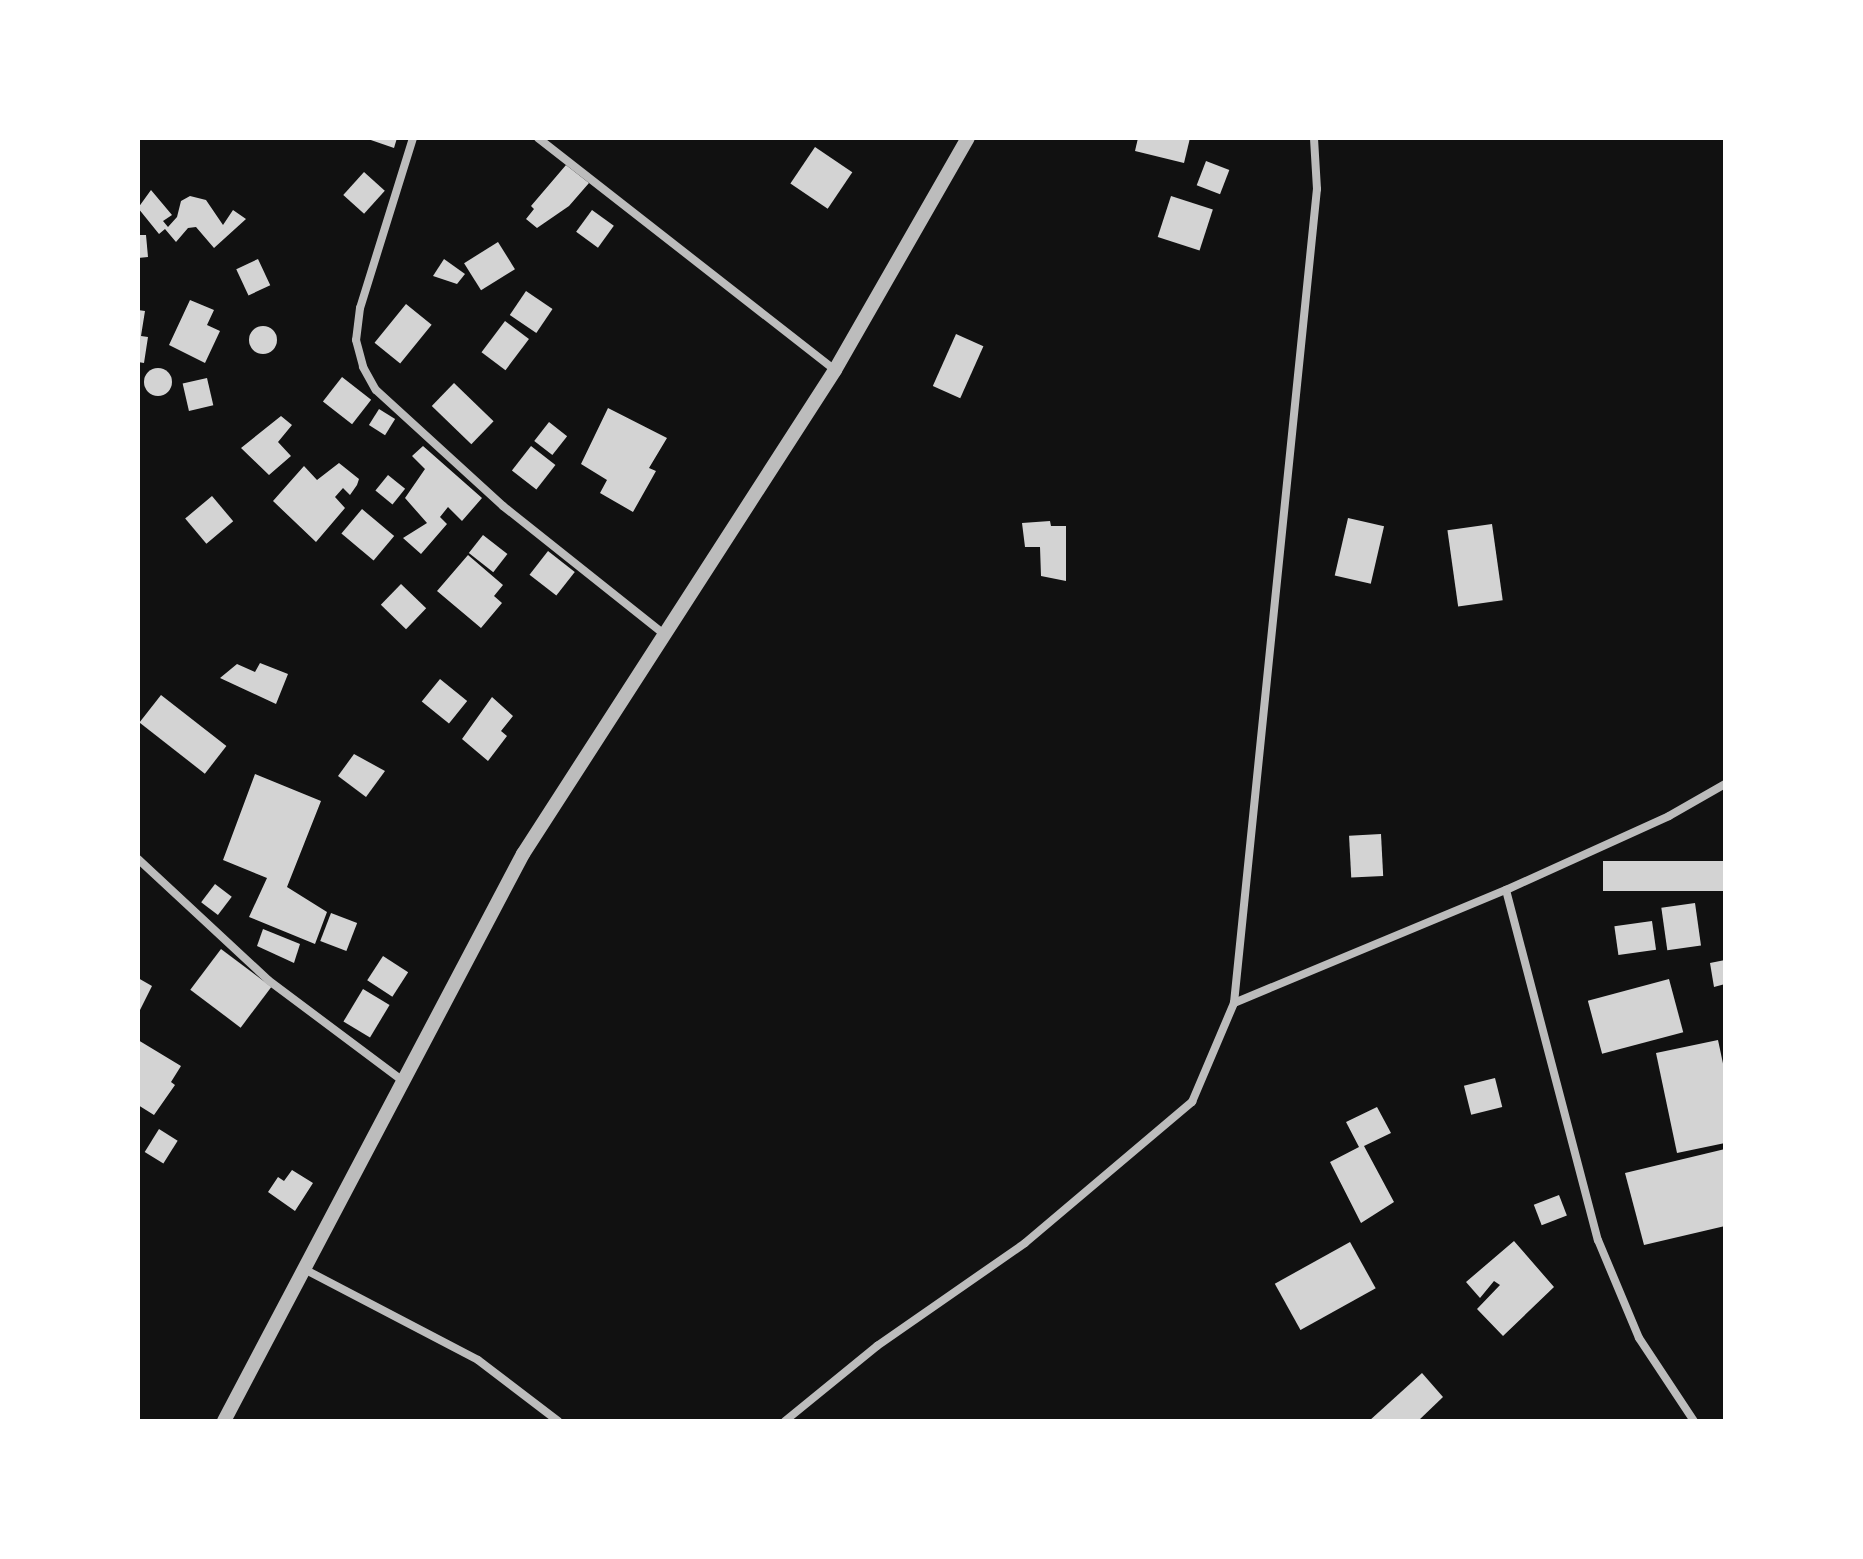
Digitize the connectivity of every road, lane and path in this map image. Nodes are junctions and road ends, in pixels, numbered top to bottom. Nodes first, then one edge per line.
1 (413, 138) edge
2 (538, 138) edge
3 (968, 138) edge
4 (1314, 138) edge
5 (835, 370) junction
6 (665, 635) junction
7 (1725, 784) edge
8 (138, 859) edge
9 (1506, 890) junction
10 (1234, 1003) junction
11 (403, 1081) junction
12 (304, 1269) junction
13 (224, 1421) edge
14 (558, 1421) edge
15 (785, 1421) edge
16 (1694, 1421) edge

1 - 6 street
2 - 5 street
3 - 5 street
4 - 10 street
5 - 6 street
6 - 11 street
7 - 9 street
8 - 11 street
9 - 10 street
9 - 16 street
10 - 15 street
11 - 12 street
12 - 13 street
12 - 14 street

